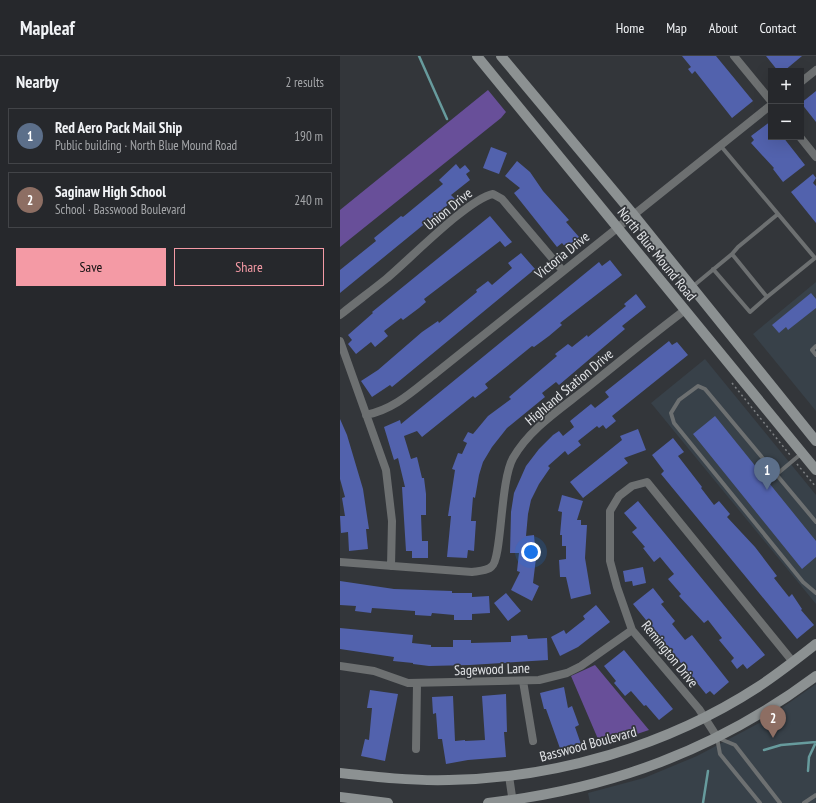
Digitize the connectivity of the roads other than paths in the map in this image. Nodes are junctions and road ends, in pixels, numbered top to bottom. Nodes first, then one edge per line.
1 (477, 56) edge
2 (501, 56) edge
3 (734, 56) edge
4 (816, 70) edge
5 (804, 80) edge
6 (768, 97) edge
7 (768, 107) edge
8 (802, 140) edge
9 (720, 145) junction
10 (816, 157) edge
11 (633, 214) junction
12 (778, 214) junction
13 (617, 227) junction
14 (732, 254) junction
15 (714, 269) junction
16 (563, 271) junction
17 (691, 287) junction
18 (767, 297) junction
19 (685, 310) junction
20 (340, 315) edge
21 (340, 341) edge
22 (816, 346) edge
23 (816, 355) edge
24 (366, 415) junction
25 (816, 441) edge
26 (802, 453) junction
27 (816, 470) edge
28 (777, 474) junction
29 (816, 522) edge
30 (340, 562) edge
31 (391, 566) junction
32 (816, 593) edge
33 (632, 630) junction
34 (816, 644) edge
35 (793, 662) junction
36 (340, 666) edge
37 (816, 676) edge
38 (523, 681) junction
39 (417, 684) junction
40 (704, 717) junction
41 (717, 737) junction
42 (533, 741) dead end
43 (416, 749) dead end
44 (340, 773) edge
45 (509, 776) junction
46 (816, 795) edge
47 (340, 797) edge
48 (513, 802) edge
49 (388, 803) edge
50 (488, 803) edge
51 (760, 803) edge
52 (780, 803) edge
53 (804, 803) edge

1 - 13 main road, North Blue Mound Road
2 - 11 main road, North Blue Mound Road
3 - 6 street
4 - 5 street
7 - 9 street, Victoria Drive
8 - 10 street
9 - 11 street, Victoria Drive
9 - 12 lane
11 - 13 street, Victoria Drive
11 - 17 main road, North Blue Mound Road
12 - 14 lane
12 - 18 lane
13 - 16 street, Victoria Drive
13 - 19 main road, North Blue Mound Road
14 - 15 lane
14 - 18 lane
15 - 17 lane
15 - 18 lane
16 - 20 street, Union Drive
16 - 24 street, Victoria Drive
17 - 25 main road, North Blue Mound Road
19 - 26 main road, North Blue Mound Road
19 - 31 street, Highland Station Drive
21 - 24 street
22 - 23 lane
24 - 31 street
26 - 27 main road, North Blue Mound Road
26 - 28 lane
28 - 29 lane
28 - 32 lane
30 - 31 street, Highland Station Drive
33 - 35 street, Remington Drive
33 - 38 street, Sagewood Lane
33 - 40 street, Remington Drive
34 - 35 main road, Basswood Boulevard
35 - 40 main road, Basswood Boulevard
36 - 39 street, Sagewood Lane
37 - 41 main road
38 - 39 street, Sagewood Lane
38 - 42 street
39 - 43 street
40 - 41 street, Remington Drive
40 - 45 main road, Basswood Boulevard
41 - 48 main road
41 - 51 lane
41 - 52 lane
44 - 45 main road, Basswood Boulevard
45 - 48 street
46 - 53 lane
47 - 49 main road
48 - 50 main road

